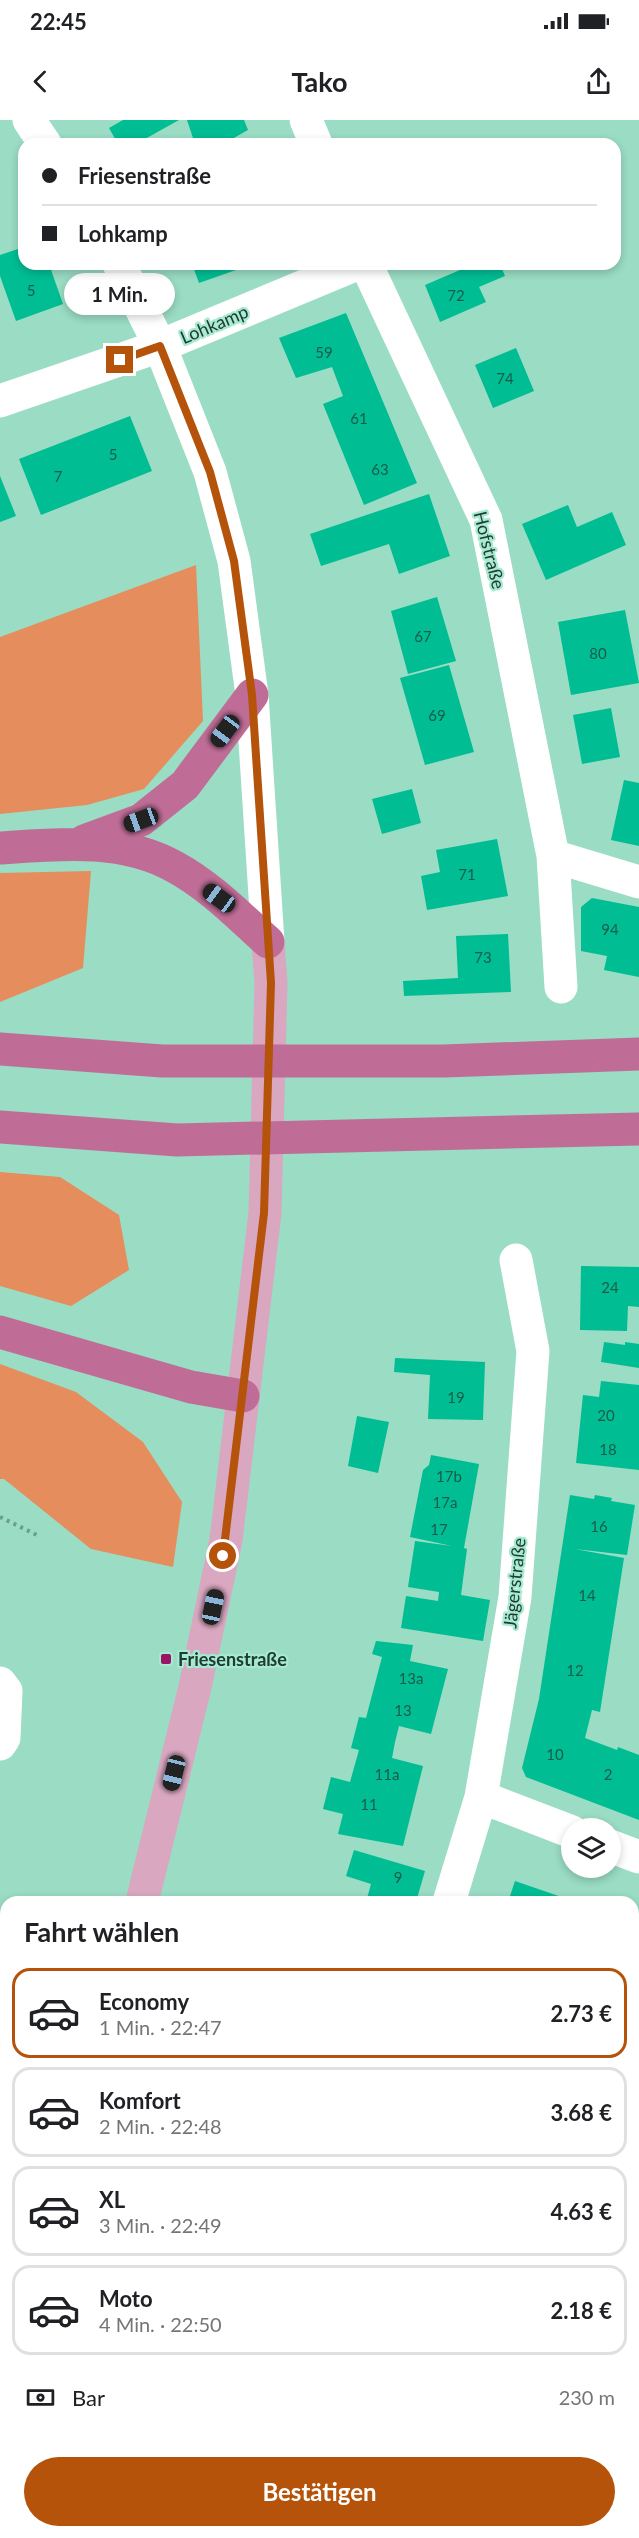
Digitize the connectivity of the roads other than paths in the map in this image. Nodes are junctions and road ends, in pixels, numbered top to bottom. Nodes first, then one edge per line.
1 (29, 120) edge
2 (306, 120) edge
3 (41, 138) edge
4 (314, 138) edge
5 (122, 270) edge
6 (343, 270) edge
7 (369, 270) edge
8 (160, 346) junction
9 (0, 400) edge
10 (252, 695) junction
11 (78, 843) junction
12 (0, 848) edge
13 (553, 856) junction
14 (639, 882) edge
15 (268, 942) junction
16 (561, 987) dead end
17 (0, 1049) edge
18 (639, 1054) edge
19 (0, 1127) edge
20 (639, 1129) edge
21 (516, 1260) dead end
22 (0, 1332) edge
23 (243, 1396) junction
24 (0, 1683) edge
25 (0, 1744) edge
26 (481, 1797) junction
27 (561, 1828) edge
28 (621, 1850) edge
29 (639, 1857) edge
30 (143, 1896) edge
31 (451, 1896) edge

1 - 3 street
2 - 4 street
5 - 8 street
6 - 8 street, Lohkamp
7 - 13 street, Hofstraße
8 - 9 street, Lohkamp
8 - 10 street
10 - 11 highway
10 - 15 street
11 - 12 highway
11 - 15 highway
13 - 14 street
13 - 16 street, Hofstraße
15 - 23 main road
17 - 18 highway
19 - 20 highway
21 - 26 street, Jägerstraße
22 - 23 highway
23 - 30 main road
24 - 25 street
26 - 27 street
26 - 31 street, Jägerstraße
28 - 29 street

